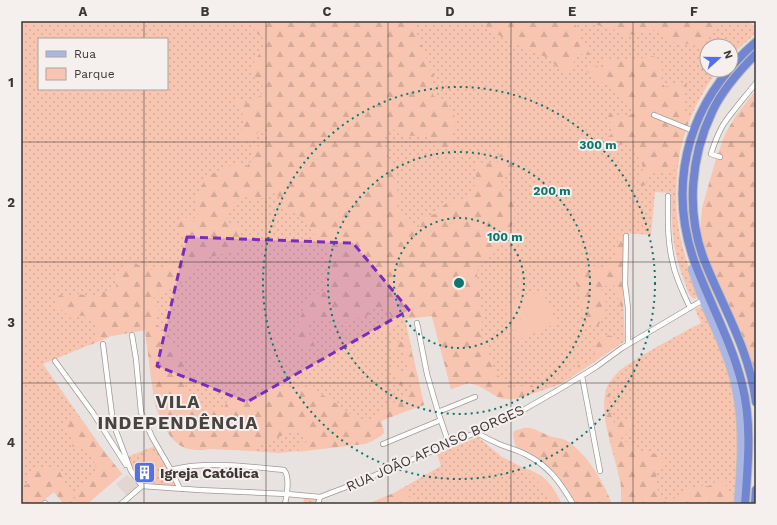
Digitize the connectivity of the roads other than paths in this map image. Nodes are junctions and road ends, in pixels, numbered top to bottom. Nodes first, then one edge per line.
1 (756, 42) edge
2 (739, 54) edge
3 (756, 54) edge
4 (739, 58) edge
5 (719, 78) edge
6 (723, 78) edge
7 (756, 83) edge
8 (654, 115) dead end
9 (691, 130) junction
10 (720, 157) dead end
11 (668, 196) dead end
12 (626, 236) dead end
13 (692, 268) joint
14 (703, 300) junction
15 (690, 308) junction
16 (416, 323) dead end
17 (132, 335) dead end
18 (103, 344) dead end
19 (628, 344) junction
20 (54, 361) dead end
21 (582, 376) junction
22 (475, 397) dead end
23 (756, 402) edge
24 (438, 412) junction
25 (441, 420) junction
26 (477, 433) junction
27 (383, 444) dead end
28 (449, 444) junction
29 (171, 470) junction
30 (130, 471) junction
31 (600, 471) dead end
32 (142, 486) junction
33 (180, 489) junction
34 (756, 490) edge
35 (287, 494) junction
36 (320, 497) junction
37 (121, 504) edge
38 (285, 504) edge
39 (318, 504) edge
40 (574, 504) edge
41 (738, 504) edge
42 (745, 504) edge
43 (755, 504) edge

1 - 2 highway
1 - 4 highway
3 - 23 highway
5 - 9 highway
6 - 42 highway
7 - 10 street
8 - 9 street
9 - 13 highway
11 - 15 street
12 - 19 street
13 - 14 main road
14 - 15 street, RUA JOÃO AFONSO BORGES
14 - 41 main road
15 - 19 street, RUA JOÃO AFONSO BORGES
16 - 24 street
17 - 29 street
18 - 30 street
19 - 21 street, RUA JOÃO AFONSO BORGES
20 - 30 street
21 - 26 street, RUA JOÃO AFONSO BORGES
21 - 31 street
22 - 24 street
24 - 25 street
25 - 27 street
25 - 28 street
26 - 28 street, RUA JOÃO AFONSO BORGES
26 - 40 street
28 - 36 street, RUA JOÃO AFONSO BORGES
29 - 33 street
29 - 35 street
30 - 32 street
32 - 33 street, RUA JOÃO AFONSO BORGES
32 - 37 street
33 - 35 street, RUA JOÃO AFONSO BORGES
34 - 43 highway
35 - 36 street, RUA JOÃO AFONSO BORGES
35 - 38 street
36 - 39 street

